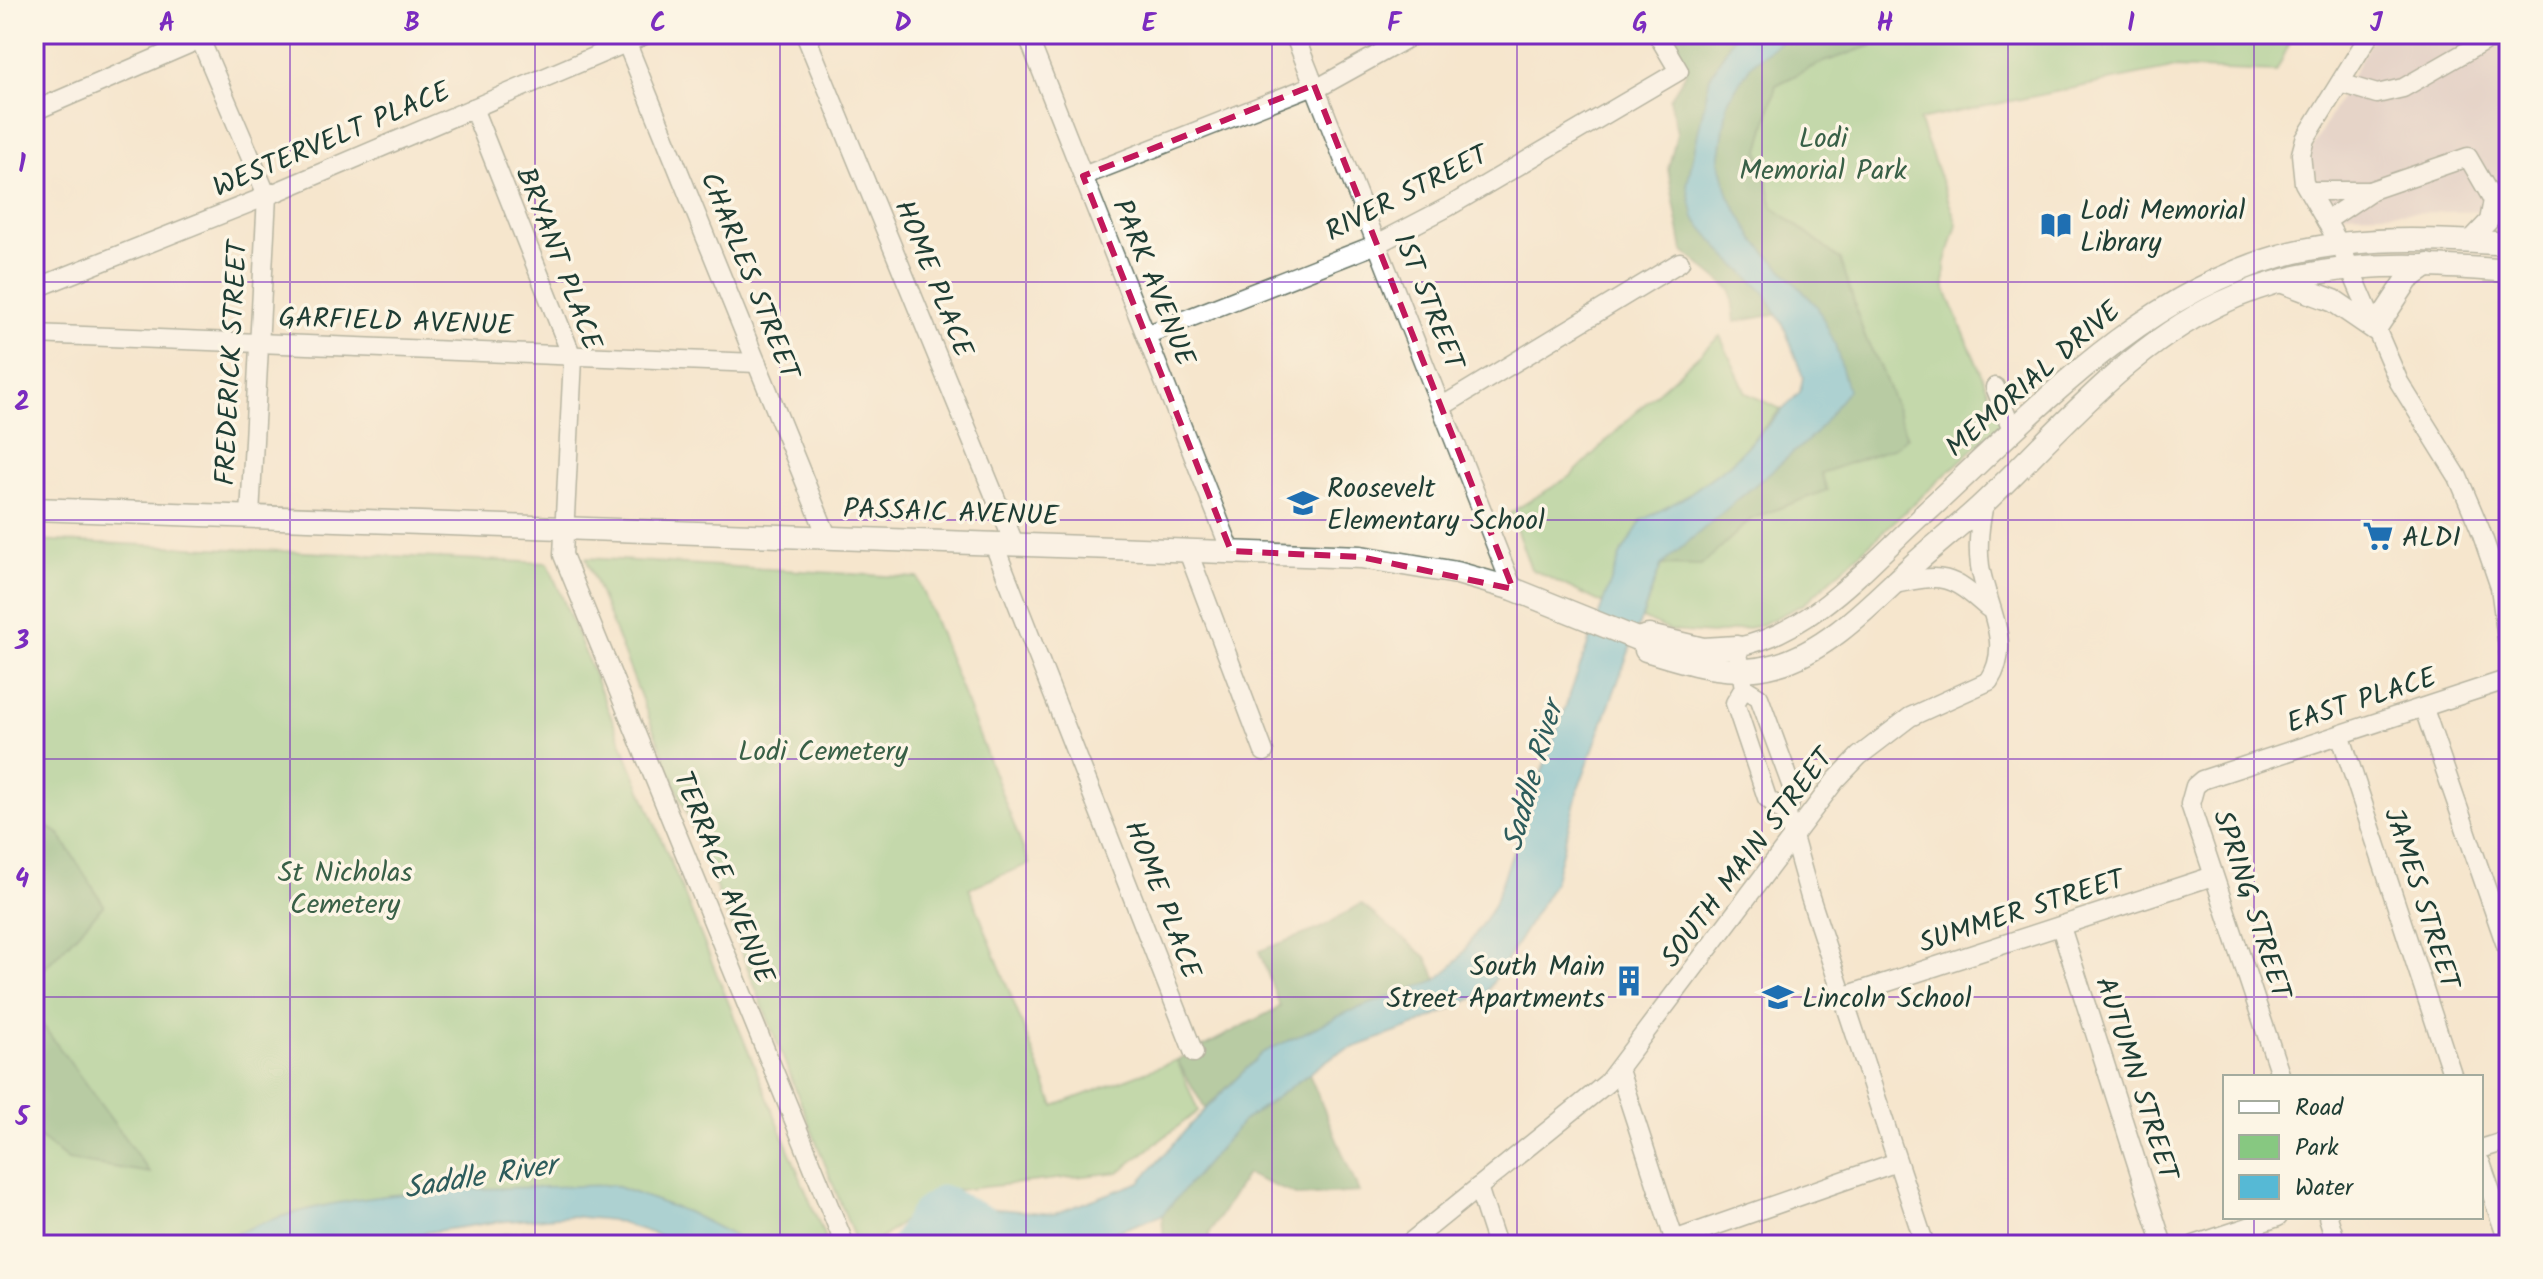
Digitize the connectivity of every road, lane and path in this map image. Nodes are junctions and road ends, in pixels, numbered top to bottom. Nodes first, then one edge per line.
1 (647, 34) edge
2 (805, 34) edge
3 (1027, 34) edge
4 (1294, 34) edge
5 (1415, 34) edge
6 (1657, 34) edge
7 (2370, 34) edge
8 (2497, 34) edge
9 (203, 36) edge
10 (625, 38) edge
11 (2340, 83) junction
12 (1315, 87) junction
13 (473, 108) junction
14 (34, 111) edge
15 (1083, 176) junction
16 (2372, 190) junction
17 (2309, 191) junction
18 (267, 196) junction
19 (2493, 200) junction
20 (2509, 215) edge
21 (2326, 221) junction
22 (2469, 242) junction
23 (1377, 244) junction
24 (2509, 244) edge
25 (2340, 245) junction
26 (1680, 262) dead end
27 (2428, 265) junction
28 (2348, 268) junction
29 (2509, 271) edge
30 (2282, 281) junction
31 (34, 289) edge
32 (2375, 329) junction
33 (34, 334) edge
34 (1146, 335) junction
35 (259, 343) junction
36 (572, 356) junction
37 (757, 363) junction
38 (1995, 387) dead end
39 (1441, 407) junction
40 (2013, 432) junction
41 (1984, 503) junction
42 (34, 509) edge
43 (1925, 513) joint
44 (250, 516) junction
45 (564, 527) junction
46 (827, 536) junction
47 (1004, 543) junction
48 (1187, 549) junction
49 (1231, 551) junction
50 (1895, 584) junction
51 (1513, 589) junction
52 (1990, 609) junction
53 (1642, 644) junction
54 (1737, 647) junction
55 (2509, 654) edge
56 (1743, 679) junction
57 (2509, 679) edge
58 (2424, 709) junction
59 (2341, 737) junction
60 (1264, 752) dead end
61 (2230, 771) joint
62 (1787, 815) junction
63 (1793, 837) junction
64 (2213, 876) junction
65 (2061, 927) junction
66 (2509, 954) edge
67 (1845, 996) junction
68 (1194, 1053) dead end
69 (1619, 1070) junction
70 (2280, 1075) edge
71 (2452, 1075) edge
72 (2509, 1140) edge
73 (2483, 1148) edge
74 (1897, 1162) junction
75 (2483, 1169) edge
76 (1478, 1187) junction
77 (2272, 1219) edge
78 (2329, 1219) edge
79 (1675, 1242) edge
80 (2509, 1244) edge
81 (845, 1245) edge
82 (1407, 1245) edge
83 (1497, 1245) edge
84 (1925, 1245) edge
85 (2163, 1245) edge
86 (2194, 1245) edge
87 (2337, 1245) edge

1 - 10 street, WESTERVELT PLACE
2 - 47 street, HOME PLACE
3 - 15 street, PARK AVENUE
4 - 12 street, 1ST STREET
5 - 12 street
6 - 23 street, RIVER STREET
7 - 11 street
8 - 11 street
9 - 14 street
9 - 18 street, FREDERICK STREET
10 - 13 street, WESTERVELT PLACE
10 - 37 street, CHARLES STREET
11 - 17 street
12 - 15 street
12 - 23 street, 1ST STREET
13 - 18 street, WESTERVELT PLACE
13 - 36 street, BRYANT PLACE
15 - 34 street, PARK AVENUE
16 - 17 street
16 - 19 street
16 - 21 street
17 - 21 street
18 - 31 street, WESTERVELT PLACE
18 - 35 street, FREDERICK STREET
19 - 20 street
19 - 22 street
21 - 25 street
22 - 24 main road, MEMORIAL DRIVE
22 - 25 main road, MEMORIAL DRIVE
23 - 34 street, RIVER STREET
23 - 39 street, 1ST STREET
25 - 28 street
25 - 40 main road, MEMORIAL DRIVE
26 - 39 street
27 - 28 main road, MEMORIAL DRIVE
27 - 29 main road, MEMORIAL DRIVE
27 - 32 main road
28 - 30 main road, MEMORIAL DRIVE
28 - 32 street
30 - 32 main road
30 - 41 main road, MEMORIAL DRIVE
32 - 55 street
33 - 35 street, GARFIELD AVENUE
34 - 49 street, PARK AVENUE
35 - 36 street, GARFIELD AVENUE
35 - 44 street, FREDERICK STREET
36 - 37 street, GARFIELD AVENUE
36 - 45 street, BRYANT PLACE
37 - 46 street, CHARLES STREET
38 - 40 street
39 - 51 street, 1ST STREET
40 - 43 main road, MEMORIAL DRIVE
41 - 50 main road, MEMORIAL DRIVE
41 - 52 street, SOUTH MAIN STREET
42 - 44 main road, PASSAIC AVENUE
43 - 54 street
44 - 45 main road, PASSAIC AVENUE
45 - 46 main road, PASSAIC AVENUE
45 - 81 street, TERRACE AVENUE
46 - 47 main road, PASSAIC AVENUE
47 - 48 main road, PASSAIC AVENUE
47 - 68 street, HOME PLACE
48 - 49 main road, PASSAIC AVENUE
48 - 60 street
49 - 51 main road, PASSAIC AVENUE
50 - 52 street
50 - 56 main road, MEMORIAL DRIVE
51 - 53 main road, PASSAIC AVENUE
52 - 63 street, SOUTH MAIN STREET
53 - 54 main road
53 - 56 main road, MEMORIAL DRIVE
54 - 56 street
56 - 62 street
56 - 62 street
57 - 58 street, EAST PLACE
58 - 59 street, EAST PLACE
58 - 66 street
59 - 61 street, EAST PLACE
59 - 71 street, JAMES STREET
61 - 64 street, SPRING STREET
62 - 63 street
63 - 67 street
63 - 69 street, SOUTH MAIN STREET
64 - 65 street, SUMMER STREET
64 - 70 street, SPRING STREET
65 - 67 street, SUMMER STREET
65 - 85 street, AUTUMN STREET
67 - 74 street
69 - 76 street, SOUTH MAIN STREET
69 - 79 street
72 - 73 street
74 - 79 street
74 - 84 street
75 - 80 street
76 - 82 street, SOUTH MAIN STREET
76 - 83 street
77 - 86 street
78 - 87 street

